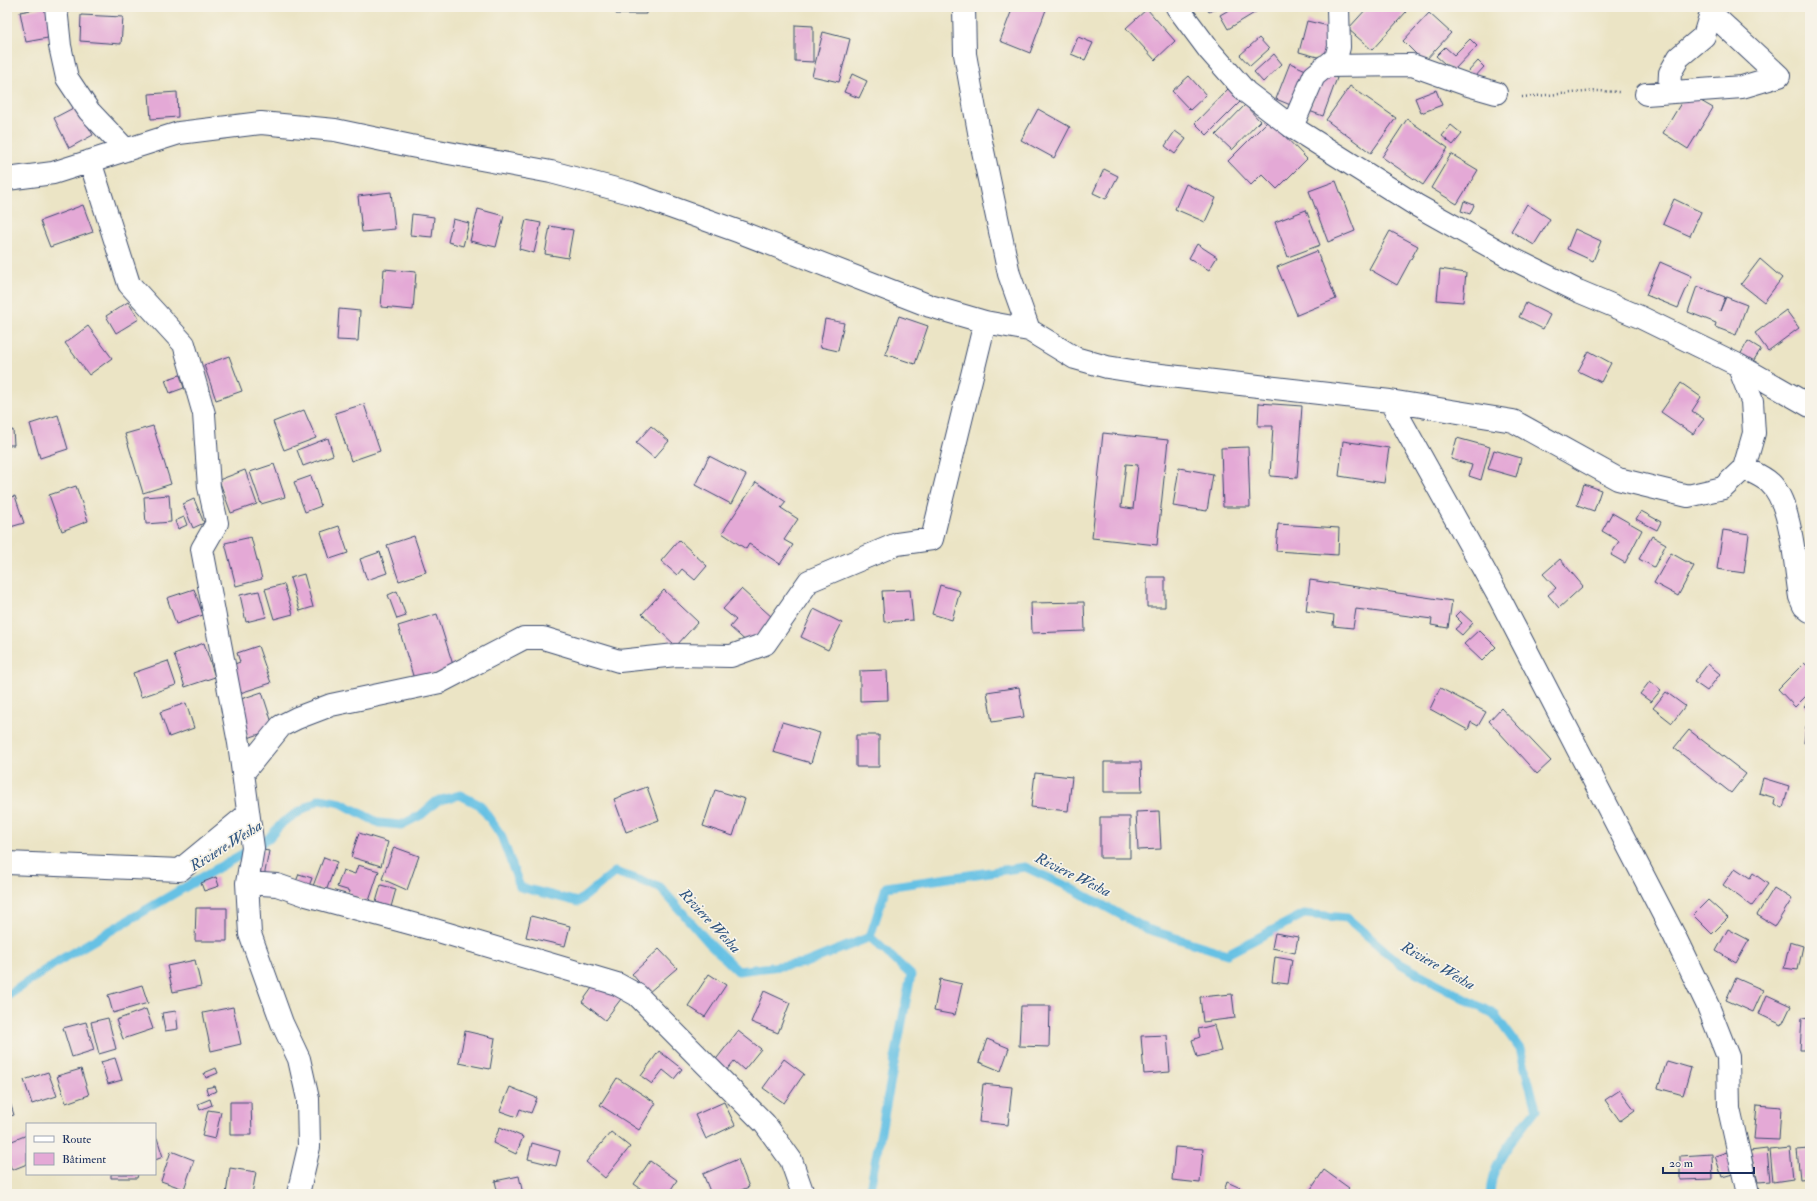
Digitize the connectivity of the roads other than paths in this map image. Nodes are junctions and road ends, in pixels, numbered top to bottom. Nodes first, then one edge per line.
1 (56, 7) edge
2 (964, 7) edge
3 (1178, 7) edge
4 (1338, 7) edge
5 (1324, 66) junction
6 (1669, 92) junction
7 (1496, 93) road end
8 (1646, 94) road end
9 (1292, 127) junction
10 (126, 150) junction
11 (90, 161) junction
12 (7, 179) edge
13 (985, 322) junction
14 (1029, 330) junction
15 (1738, 365) junction
16 (1390, 402) junction
17 (1810, 406) edge
18 (1744, 468) junction
19 (1810, 611) edge
20 (243, 773) junction
21 (248, 814) junction
22 (7, 863) edge
23 (246, 883) junction
24 (298, 1194) edge
25 (803, 1194) edge
26 (1748, 1194) edge

1 - 10 street
2 - 14 street
3 - 9 street
4 - 5 street
5 - 7 street
5 - 9 street
6 - 6 street
6 - 8 street
9 - 15 street
10 - 11 street
10 - 13 street
11 - 12 street
11 - 20 street
13 - 14 street
13 - 20 street
14 - 16 street
15 - 17 street
15 - 18 street
16 - 18 street
16 - 26 street
18 - 19 street
20 - 21 street
21 - 22 street
21 - 23 street
23 - 24 street
23 - 25 street

